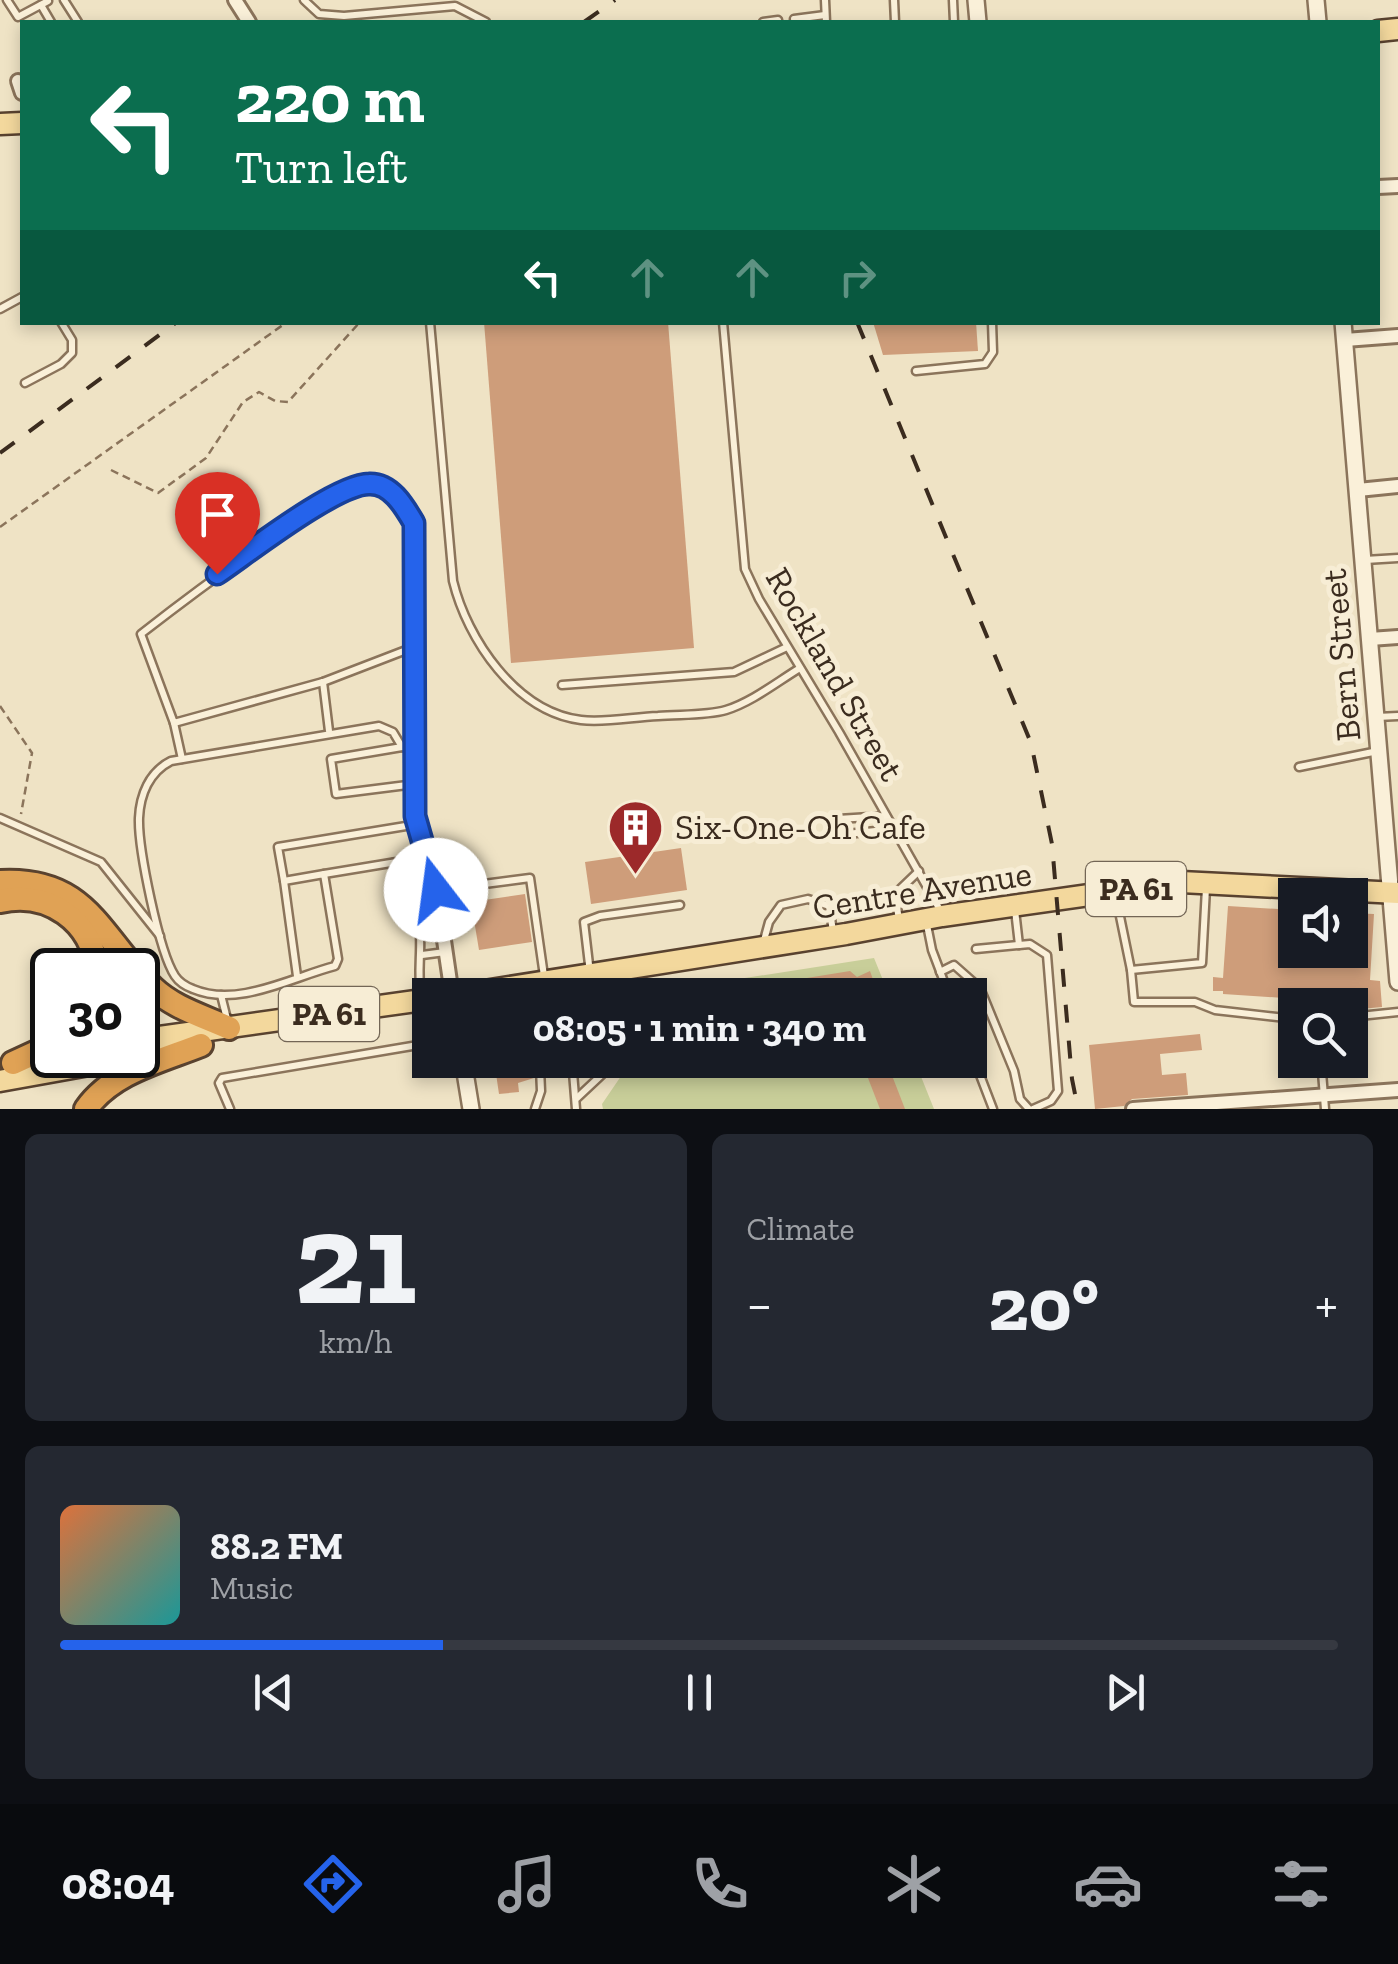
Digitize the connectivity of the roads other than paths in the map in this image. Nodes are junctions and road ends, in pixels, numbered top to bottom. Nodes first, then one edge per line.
1 (7, 0) edge
2 (304, 0) edge
3 (825, 0) edge
4 (47, 2) edge
5 (794, 18) dead end
6 (826, 19) edge
7 (482, 20) edge
8 (63, 325) edge
9 (430, 325) edge
10 (723, 325) edge
11 (992, 325) edge
12 (1344, 325) edge
13 (1398, 336) edge
14 (1345, 340) junction
15 (916, 371) dead end
16 (25, 383) dead end
17 (1398, 486) edge
18 (1358, 490) junction
19 (414, 523) joint
20 (1398, 558) edge
21 (1364, 560) junction
22 (1398, 637) edge
23 (1370, 639) junction
24 (414, 647) junction
25 (786, 647) junction
26 (800, 668) junction
27 (322, 682) junction
28 (562, 686) dead end
29 (1398, 716) edge
30 (1376, 718) junction
31 (174, 722) junction
32 (330, 732) junction
33 (408, 748) junction
34 (1379, 750) junction
35 (182, 759) junction
36 (1299, 767) dead end
37 (415, 784) junction
38 (1390, 788) edge
39 (888, 816) junction
40 (0, 818) edge
41 (418, 824) junction
42 (895, 829) junction
43 (429, 857) junction
44 (393, 863) junction
45 (919, 871) junction
46 (324, 874) junction
47 (284, 881) junction
48 (1206, 881) junction
49 (0, 882) edge
50 (436, 890) junction
51 (1115, 892) junction
52 (1394, 892) edge
53 (896, 894) junction
54 (0, 900) edge
55 (680, 905) dead end
56 (829, 906) junction
57 (1014, 906) junction
58 (934, 918) junction
59 (900, 924) junction
60 (834, 936) junction
61 (160, 937) junction
62 (1019, 945) junction
63 (90, 948) edge
64 (762, 948) junction
65 (976, 949) dead end
66 (446, 952) junction
67 (422, 955) junction
68 (1130, 970) junction
69 (940, 972) junction
70 (297, 976) junction
71 (420, 978) edge
72 (451, 978) edge
73 (545, 978) edge
74 (595, 978) edge
75 (605, 978) edge
76 (942, 978) edge
77 (1398, 982) edge
78 (222, 994) junction
79 (412, 1002) edge
80 (1398, 1012) edge
81 (1368, 1015) edge
82 (1278, 1017) edge
83 (229, 1028) junction
84 (160, 1036) edge
85 (201, 1045) junction
86 (412, 1046) edge
87 (30, 1056) edge
88 (30, 1063) edge
89 (4, 1070) edge
90 (466, 1078) edge
91 (540, 1078) edge
92 (574, 1078) edge
93 (599, 1078) edge
94 (981, 1078) edge
95 (1323, 1078) edge
96 (1398, 1090) edge
97 (1324, 1094) junction
98 (576, 1098) junction
99 (86, 1109) edge
100 (230, 1109) edge
101 (471, 1109) edge
102 (535, 1109) edge
103 (576, 1109) edge
104 (993, 1109) edge
105 (1031, 1109) edge
106 (1134, 1109) edge
107 (1325, 1109) edge

1 - 4 lane
2 - 7 lane
3 - 6 lane
5 - 6 lane
8 - 16 lane
9 - 26 lane
10 - 25 lane, Rockland Street
11 - 15 lane
12 - 14 street, Bern Street
13 - 14 street
14 - 18 street, Bern Street
17 - 18 street
18 - 21 street, Bern Street
19 - 24 street
19 - 31 lane
20 - 21 lane
21 - 23 street, Bern Street
22 - 23 street
23 - 30 street, Bern Street
24 - 27 lane
24 - 33 street
25 - 26 lane, Rockland Street
25 - 28 lane
26 - 39 lane, Rockland Street
27 - 31 lane
27 - 32 lane
29 - 30 lane
30 - 34 street, Bern Street
31 - 35 lane
32 - 33 lane
32 - 35 lane
33 - 37 street
33 - 37 lane
34 - 36 lane
34 - 38 street, Bern Street
35 - 61 lane
37 - 41 street
38 - 52 street, Bern Street
39 - 42 lane, Rockland Street
39 - 42 lane
40 - 61 lane
41 - 43 street
41 - 47 lane
42 - 45 lane, Rockland Street
43 - 44 lane
43 - 50 street
44 - 46 lane
44 - 67 lane
45 - 53 lane
45 - 58 lane, Rockland Street
46 - 47 lane
46 - 70 lane
47 - 70 lane
48 - 51 main road, Centre Avenue / PA 61
48 - 52 main road, Centre Avenue / PA 61
48 - 68 lane
49 - 83 highway
50 - 66 street
50 - 73 lane
51 - 57 main road, Centre Avenue / PA 61
51 - 68 lane
52 - 77 street, Bern Street
53 - 56 lane
53 - 59 lane
54 - 63 highway
55 - 74 lane
56 - 60 lane
56 - 64 lane
57 - 58 main road, Centre Avenue / PA 61
57 - 62 lane
58 - 59 main road, Centre Avenue / PA 61
58 - 69 lane, Rockland Street
59 - 60 main road, Centre Avenue / PA 61
60 - 64 main road, Centre Avenue / PA 61
61 - 78 lane
62 - 65 lane
62 - 105 lane
64 - 75 main road, Centre Avenue / PA 61
66 - 67 lane
66 - 72 street
67 - 71 lane
68 - 82 lane
69 - 76 lane, Rockland Street
69 - 105 lane
70 - 78 lane
78 - 83 lane
79 - 83 main road, PA 61
80 - 81 lane
83 - 84 main road, PA 61
83 - 85 main road, PA 61
85 - 89 main road, PA 61
85 - 99 highway
86 - 100 lane
87 - 89 highway
88 - 89 main road
90 - 101 street
91 - 102 lane
92 - 98 lane
93 - 98 lane
94 - 104 lane
95 - 97 lane
96 - 97 street
97 - 106 street
97 - 107 lane
98 - 103 lane

